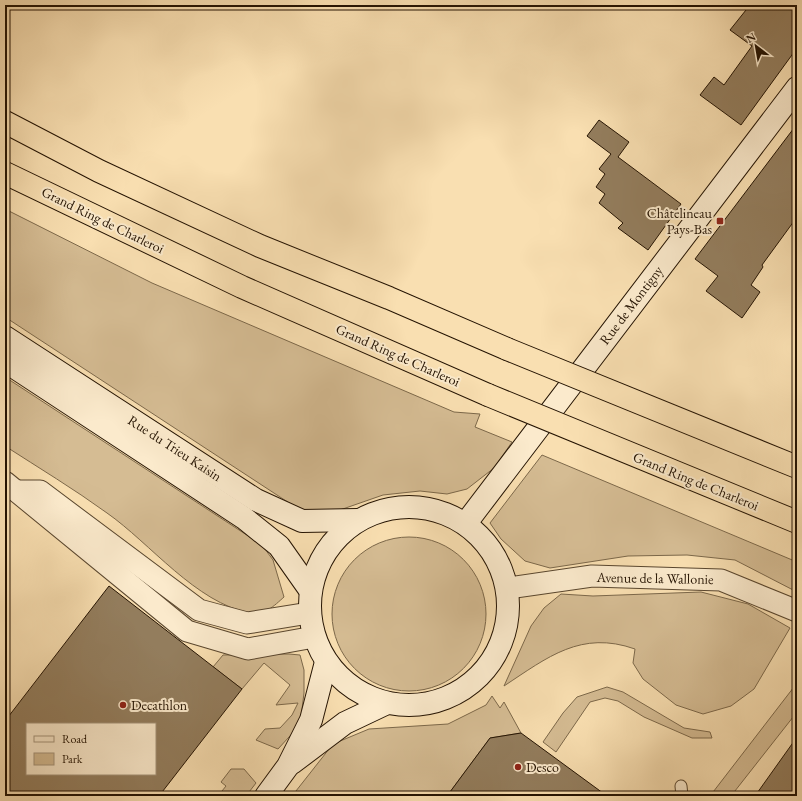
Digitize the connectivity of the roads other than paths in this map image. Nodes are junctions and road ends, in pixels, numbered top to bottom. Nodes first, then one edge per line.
1 (797, 88) edge
2 (5, 122) edge
3 (5, 173) edge
4 (5, 337) edge
5 (5, 361) edge
6 (797, 467) edge
7 (11, 487) edge
8 (358, 520) junction
9 (797, 522) edge
10 (466, 523) junction
11 (508, 588) junction
12 (310, 590) junction
13 (797, 611) edge
14 (309, 613) junction
15 (314, 637) junction
16 (326, 662) junction
17 (385, 704) junction
18 (288, 766) junction
19 (266, 796) edge

1 - 10 main road, Rue de Montigny
2 - 6 highway, bridge
3 - 9 highway, Grand Ring de Charleroi, bridge
4 - 8 main road, Rue du Trieu Kaisin
5 - 12 main road, Rue du Trieu Kaisin
7 - 14 street
7 - 15 street
8 - 10 main road
8 - 12 main road
10 - 11 main road
11 - 13 street, Avenue de la Wallonie
11 - 17 main road
12 - 14 main road
14 - 15 main road
15 - 16 main road
16 - 17 main road
16 - 18 main road
17 - 18 main road
18 - 19 main road

